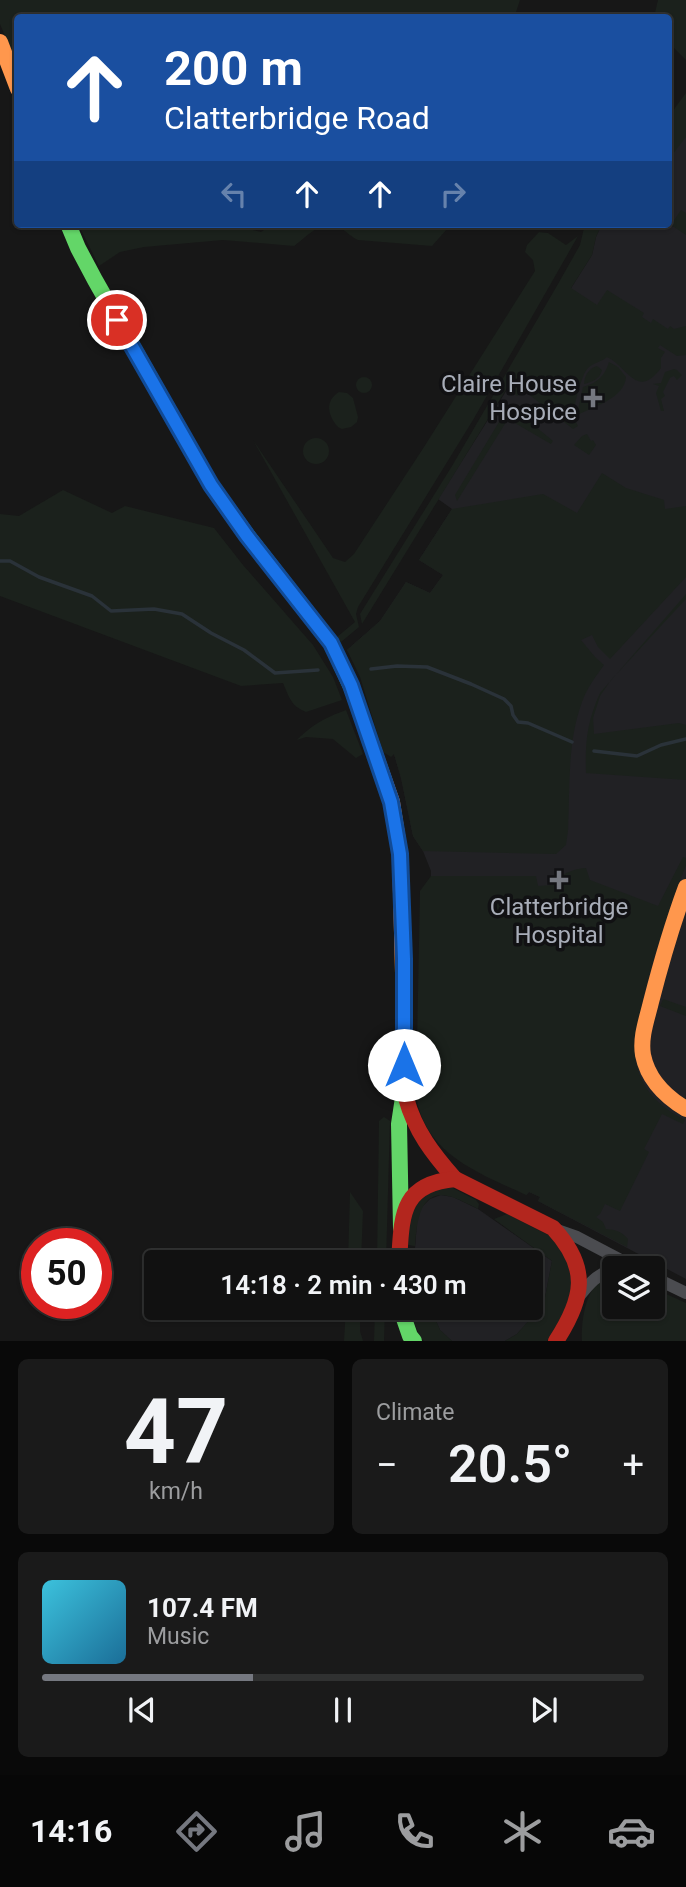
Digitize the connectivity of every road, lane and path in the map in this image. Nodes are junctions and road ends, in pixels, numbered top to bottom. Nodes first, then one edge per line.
1 (0, 42) edge
2 (14, 79) edge
3 (70, 228) edge
4 (686, 887) edge
5 (404, 1091) junction
6 (686, 1109) edge
7 (455, 1179) junction
8 (401, 1228) junction
9 (554, 1228) junction
10 (400, 1250) edge
11 (613, 1256) edge
12 (602, 1274) edge
13 (665, 1283) edge
14 (686, 1293) edge
15 (577, 1299) junction
16 (570, 1318) junction
17 (404, 1320) edge
18 (414, 1341) edge
19 (556, 1341) edge
20 (572, 1341) edge

1 - 2 main road
3 - 5 main road
4 - 6 main road
5 - 7 main road
5 - 8 main road
7 - 8 main road
7 - 9 main road
8 - 10 main road
9 - 11 street
9 - 15 main road
12 - 15 street
13 - 14 street
15 - 16 main road
16 - 19 main road
16 - 20 main road
17 - 18 main road

